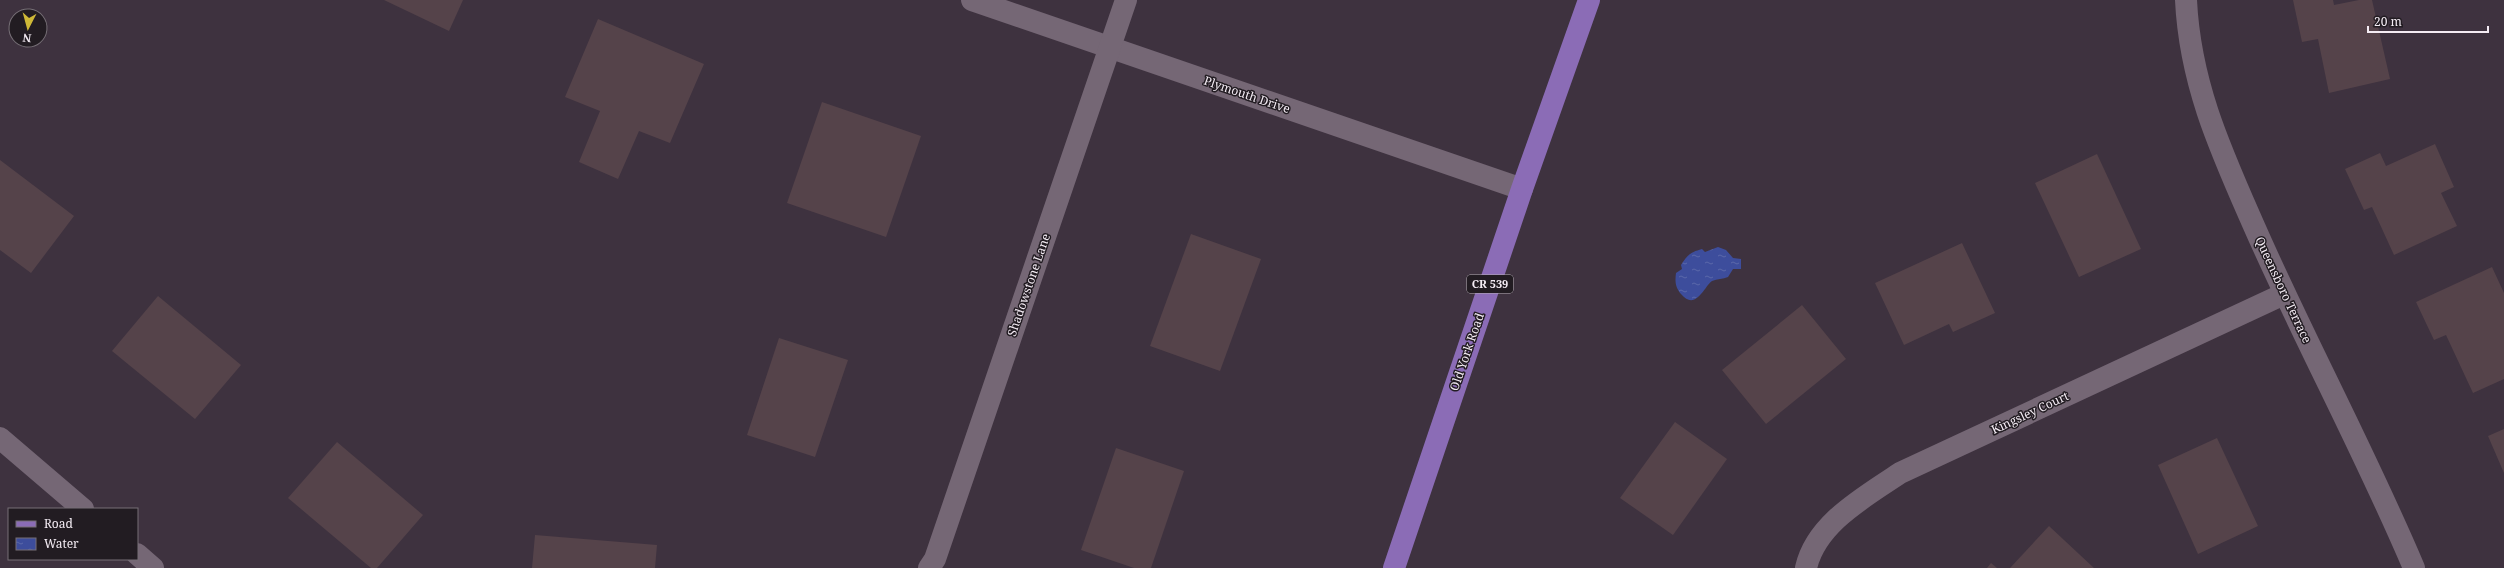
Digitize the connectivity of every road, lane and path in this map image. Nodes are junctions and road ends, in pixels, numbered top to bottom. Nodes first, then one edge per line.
1 (972, 0) edge
2 (1126, 0) edge
3 (1589, 0) edge
4 (2186, 0) edge
5 (1110, 49) junction
6 (1522, 190) junction
7 (2284, 294) junction
8 (0, 438) edge
9 (82, 508) edge
10 (138, 555) edge
11 (153, 568) edge
12 (929, 568) edge
13 (1394, 568) edge
14 (1806, 568) edge
15 (2414, 568) edge

1 - 5 street, Plymouth Drive
2 - 5 street, Shadowstone Lane
3 - 6 main road, Old York Road / CR 539
4 - 7 street, Queensboro Terrace
5 - 6 street, Plymouth Drive
5 - 12 street, Shadowstone Lane
6 - 13 main road, Old York Road / CR 539
7 - 14 street, Kingsley Court
7 - 15 street, Queensboro Terrace
8 - 9 street
10 - 11 street

